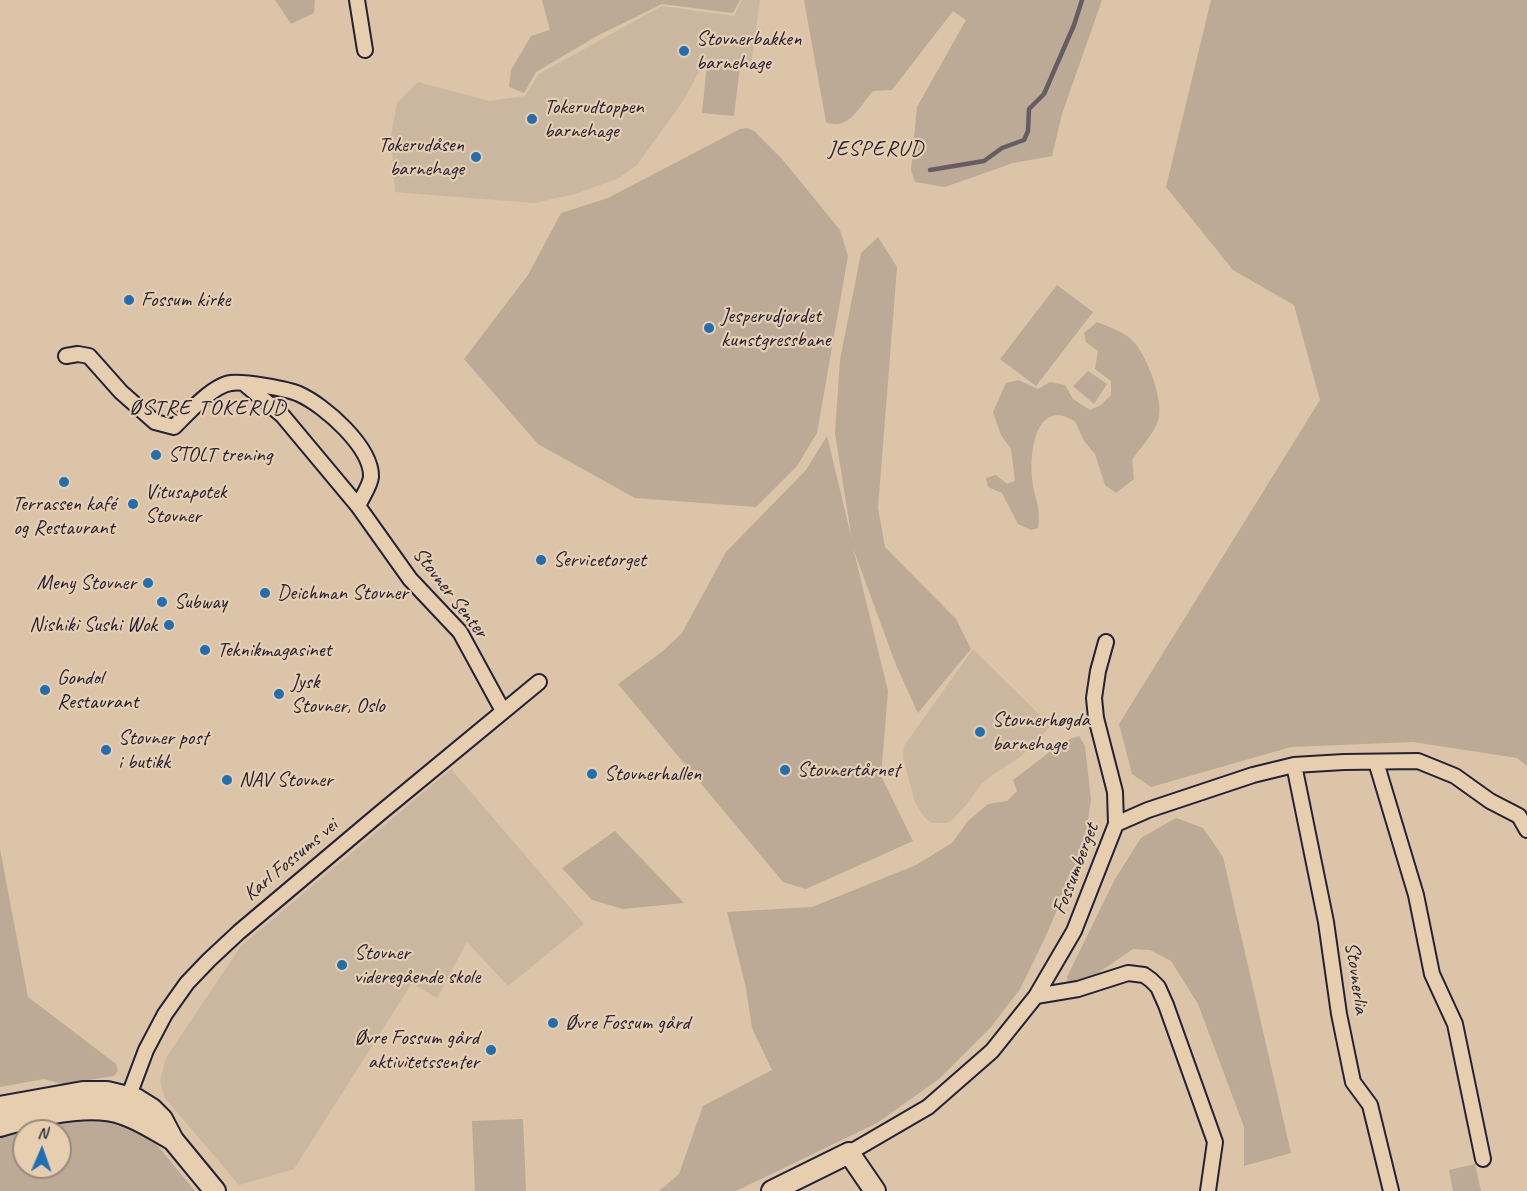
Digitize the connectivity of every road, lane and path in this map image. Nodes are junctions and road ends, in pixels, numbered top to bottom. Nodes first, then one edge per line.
1 (357, 0) edge
2 (365, 50) dead end
3 (66, 356) dead end
4 (244, 383) junction
5 (358, 506) junction
6 (1106, 642) dead end
7 (539, 681) dead end
8 (503, 711) junction
9 (1376, 762) junction
10 (1294, 765) junction
11 (1116, 824) junction
12 (1527, 830) edge
13 (1036, 996) junction
14 (125, 1105) junction
15 (0, 1107) edge
16 (0, 1126) edge
17 (849, 1153) junction
18 (1483, 1159) dead end
19 (215, 1191) edge
20 (772, 1191) edge
21 (875, 1191) edge
22 (1208, 1191) edge
23 (1390, 1191) edge

1 - 2 street
3 - 4 street
4 - 5 street, Stovner Senter
4 - 5 street
5 - 8 street, Stovner Senter
6 - 11 street, Fossumberget
7 - 8 street, Karl Fossums vei
8 - 14 street, Karl Fossums vei
9 - 10 street
9 - 12 street
9 - 18 street
10 - 11 street
10 - 23 street, Stovnerlia
11 - 13 street, Fossumberget
13 - 17 street, Fossumberget
13 - 22 street
14 - 15 street
14 - 16 street
14 - 19 street
17 - 20 street
17 - 21 street

